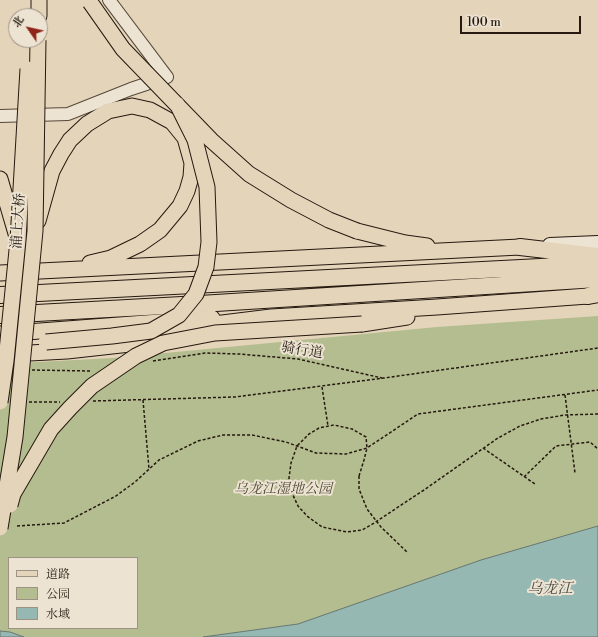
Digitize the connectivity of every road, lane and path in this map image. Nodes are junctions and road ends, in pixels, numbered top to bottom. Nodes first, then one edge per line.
1 (109, 0) edge
2 (89, 1) edge
3 (28, 48) edge
4 (38, 48) edge
5 (176, 104) junction
6 (0, 116) edge
7 (0, 178) edge
8 (35, 231) junction
9 (18, 240) junction
10 (598, 243) edge
11 (520, 247) junction
12 (458, 251) junction
13 (598, 256) edge
14 (598, 264) edge
15 (44, 272) junction
16 (0, 273) edge
17 (598, 279) edge
18 (0, 295) edge
19 (595, 295) edge
20 (525, 300) junction
21 (0, 315) edge
22 (271, 316) junction
23 (0, 334) edge
24 (0, 345) edge
25 (598, 348) edge
26 (0, 354) edge
27 (151, 362) dead end
28 (29, 370) dead end
29 (98, 372) dead end
30 (384, 378) junction
31 (322, 386) junction
32 (598, 390) edge
33 (565, 395) junction
34 (143, 400) junction
35 (0, 402) edge
36 (24, 402) dead end
37 (63, 402) dead end
38 (87, 402) dead end
39 (598, 414) edge
40 (328, 426) junction
41 (571, 444) junction
42 (297, 446) junction
43 (366, 448) junction
44 (483, 448) junction
45 (598, 449) edge
46 (149, 469) junction
47 (575, 473) dead end
48 (524, 477) junction
49 (535, 484) dead end
50 (17, 526) dead end
51 (0, 528) edge
52 (0, 537) edge
53 (407, 552) dead end

1 - 6 street
2 - 5 main road, bridge
3 - 9 main road, 浦上大桥, bridge
4 - 8 main road, bridge
5 - 12 main road, bridge
5 - 24 main road, bridge
7 - 9 main road
8 - 15 main road, bridge
8 - 51 main road, bridge
9 - 35 main road, 浦上大桥, bridge
10 - 11 main road
11 - 12 main road
11 - 13 highway
12 - 15 main road
14 - 18 highway
15 - 16 main road
17 - 21 highway
19 - 20 main road
20 - 22 main road
20 - 52 main road, bridge
22 - 23 main road
22 - 26 main road
25 - 30 path, 骑行道
27 - 30 path, 骑行道
28 - 29 path
30 - 31 path
31 - 34 path
31 - 40 path
32 - 33 path
33 - 41 path
33 - 43 path
34 - 38 path
34 - 46 path
36 - 37 path
39 - 44 path
40 - 42 path
40 - 43 path
41 - 45 path
41 - 47 path
41 - 48 path
42 - 43 path
42 - 44 path
42 - 46 path
43 - 53 path, bridge
44 - 48 path
46 - 50 path
48 - 49 path

